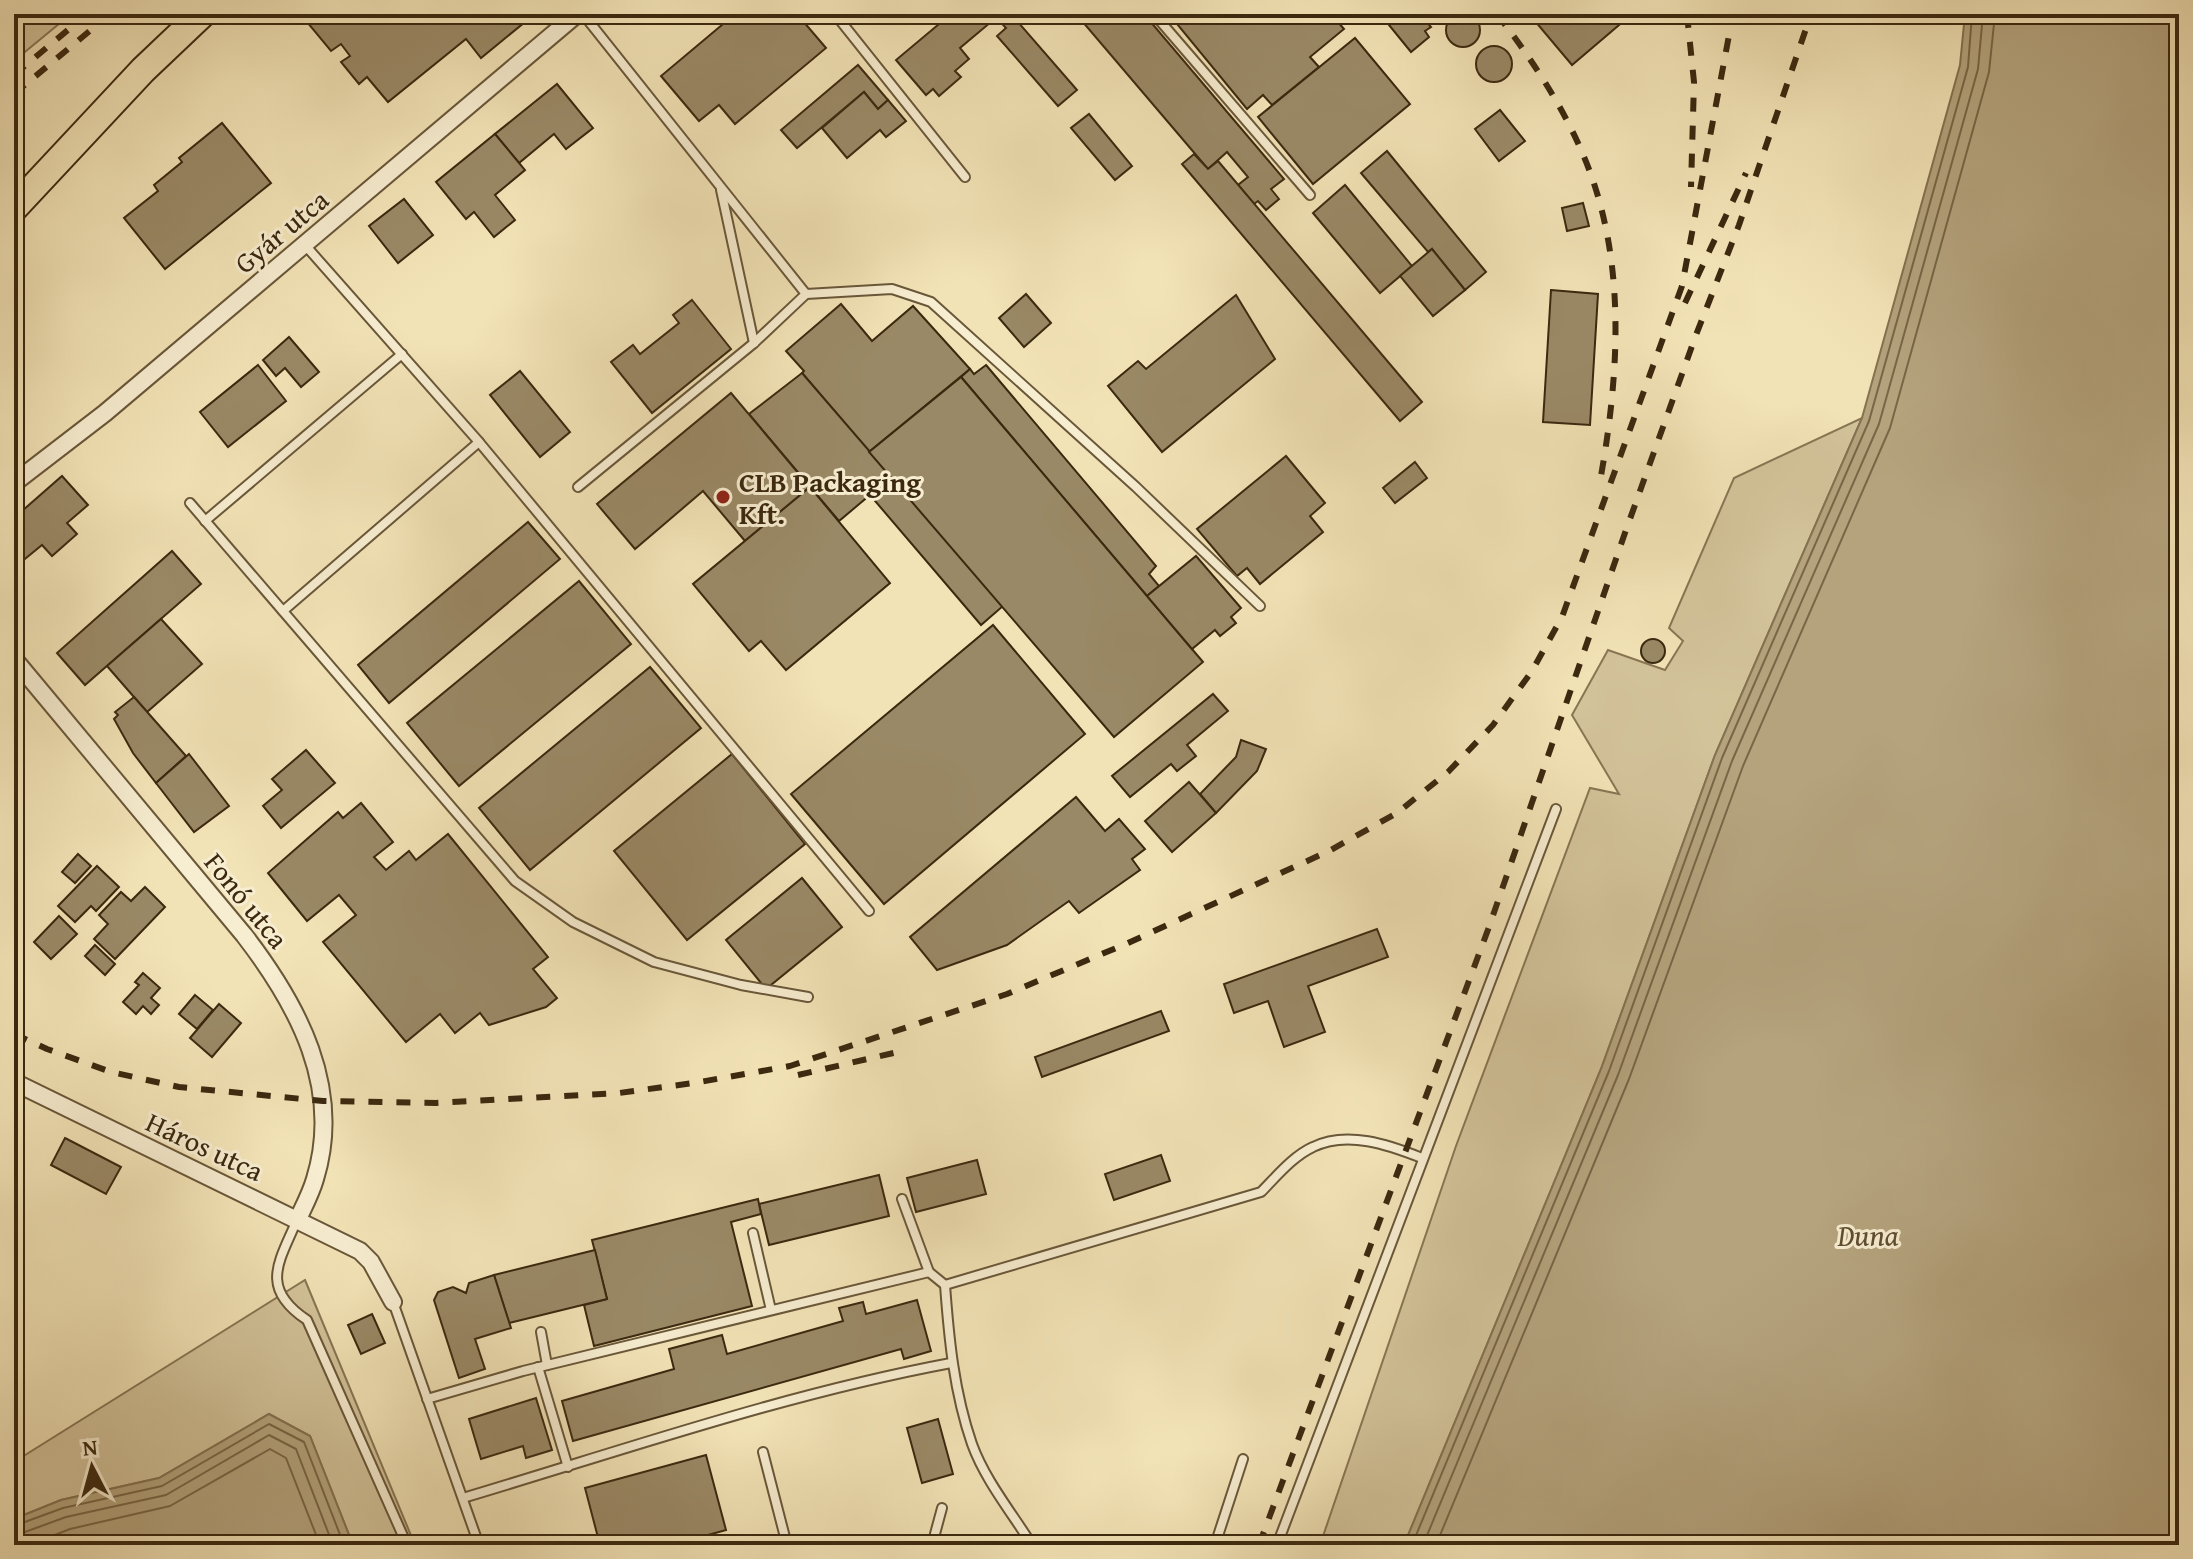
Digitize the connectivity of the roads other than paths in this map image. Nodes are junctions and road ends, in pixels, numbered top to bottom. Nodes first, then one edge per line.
1 (202, 14) edge
2 (577, 14) edge
3 (583, 14) edge
4 (835, 14) edge
5 (1154, 14) edge
6 (965, 177) dead end
7 (720, 185) junction
8 (1310, 195) dead end
9 (14, 208) edge
10 (305, 245) junction
11 (806, 294) junction
12 (754, 343) junction
13 (402, 354) junction
14 (479, 442) junction
15 (14, 483) edge
16 (578, 487) dead end
17 (190, 503) dead end
18 (205, 521) junction
19 (1260, 606) dead end
20 (283, 611) junction
21 (14, 659) edge
22 (1556, 809) dead end
23 (869, 911) dead end
24 (808, 997) dead end
25 (14, 1082) edge
26 (1422, 1158) junction
27 (902, 1199) dead end
28 (298, 1219) junction
29 (753, 1233) dead end
30 (929, 1272) junction
31 (945, 1285) junction
32 (393, 1302) joint
33 (771, 1310) junction
34 (541, 1332) dead end
35 (951, 1363) junction
36 (542, 1366) junction
37 (427, 1399) junction
38 (763, 1452) dead end
39 (1243, 1459) dead end
40 (568, 1467) junction
41 (463, 1498) junction
42 (942, 1508) dead end
43 (407, 1545) edge
44 (479, 1545) edge
45 (787, 1545) edge
46 (932, 1545) edge
47 (1032, 1545) edge
48 (1215, 1545) edge
49 (1277, 1545) edge

1 - 9 main road
2 - 10 street, Gyár utca
3 - 7 lane
4 - 6 lane
5 - 8 lane
7 - 11 lane
7 - 12 lane
10 - 13 lane
10 - 15 street, Gyár utca
11 - 12 lane
11 - 19 lane
12 - 16 lane
13 - 14 lane
13 - 18 lane
14 - 20 lane
14 - 23 lane
17 - 18 lane
18 - 20 lane
20 - 24 lane
21 - 28 street, Fonó utca
22 - 26 lane
25 - 28 street, Háros utca
26 - 31 lane
26 - 49 lane
27 - 30 lane
28 - 32 street, Háros utca
28 - 43 lane
29 - 33 lane
30 - 31 lane
30 - 33 lane
31 - 35 lane
32 - 37 lane
33 - 36 lane
34 - 36 lane
35 - 40 lane
35 - 47 lane
36 - 37 lane
36 - 40 lane
37 - 41 lane
38 - 45 lane
39 - 48 lane
40 - 41 lane
41 - 44 lane
42 - 46 lane

